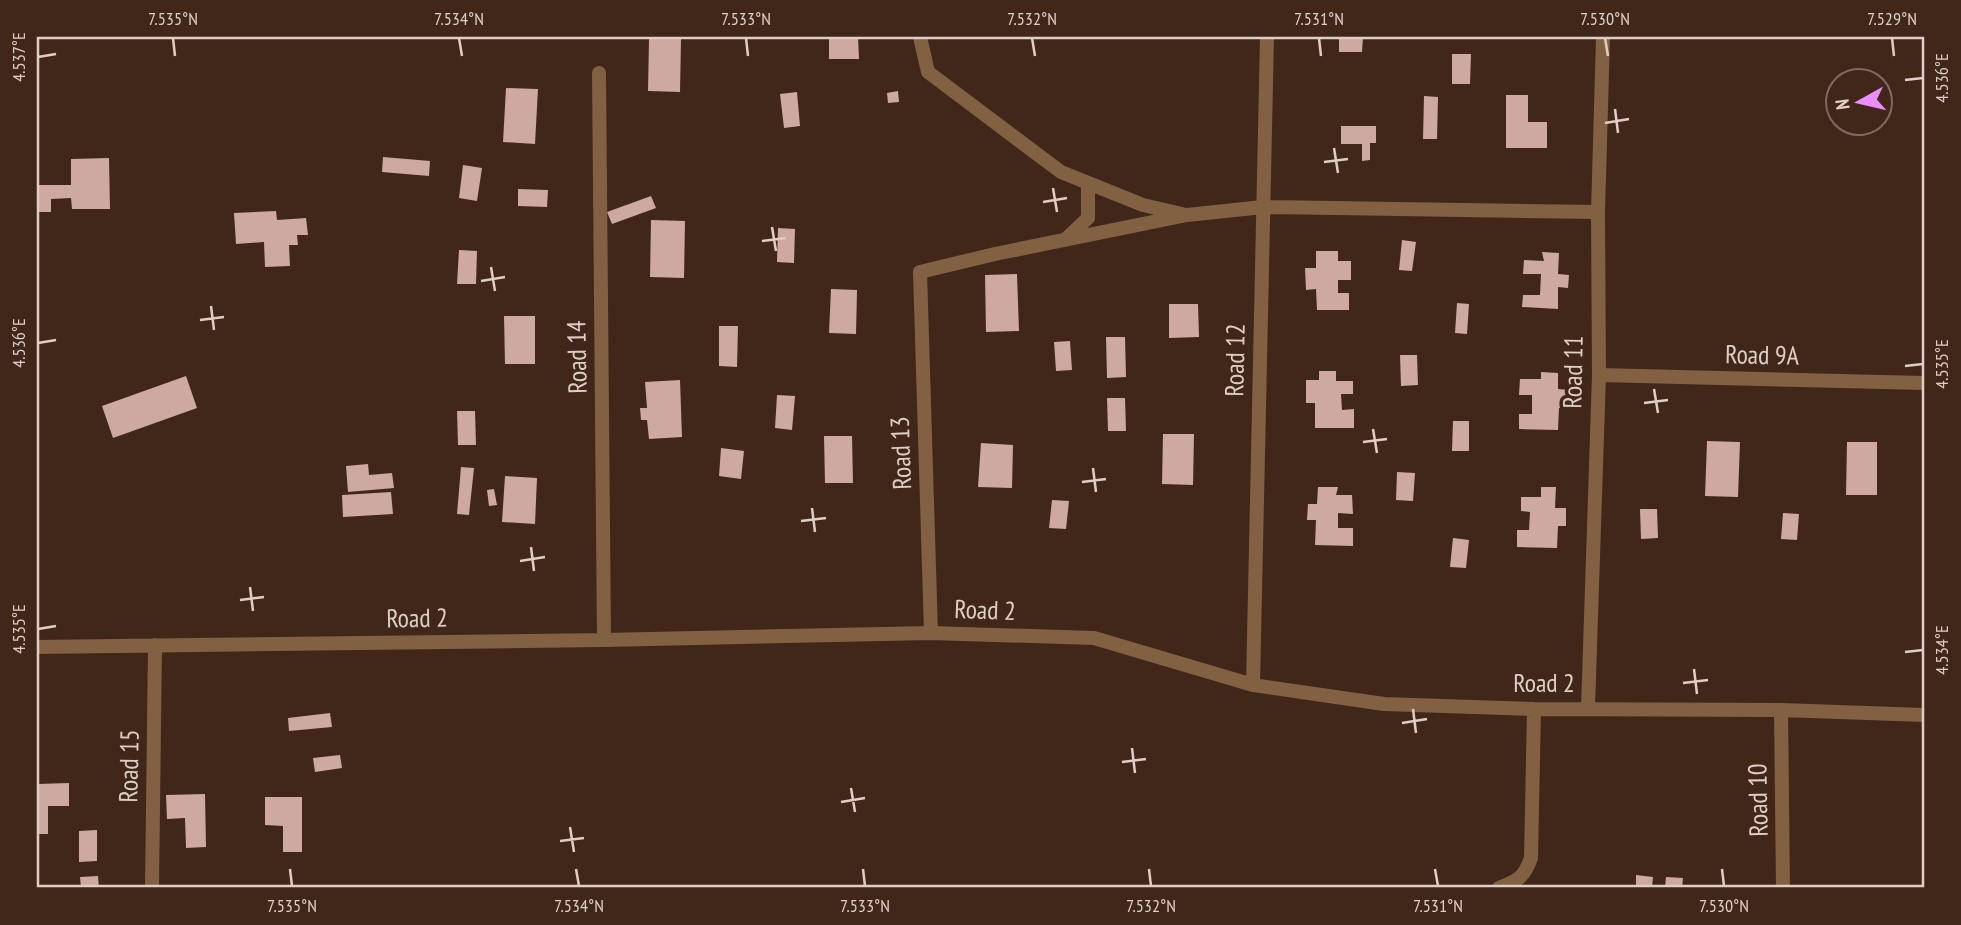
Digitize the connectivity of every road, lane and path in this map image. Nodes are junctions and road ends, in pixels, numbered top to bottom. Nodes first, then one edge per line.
1 (920, 37) edge
2 (1267, 37) edge
3 (1603, 37) edge
4 (599, 73) dead end
5 (1088, 183) junction
6 (1263, 207) junction
7 (1598, 212) junction
8 (1187, 215) junction
9 (1066, 239) junction
10 (1599, 375) junction
11 (1924, 383) edge
12 (931, 633) junction
13 (604, 640) junction
14 (155, 645) junction
15 (37, 647) edge
16 (1253, 685) junction
17 (1588, 708) junction
18 (1534, 709) junction
19 (1781, 710) junction
20 (1924, 715) edge
21 (152, 888) edge
22 (1499, 888) edge
23 (1783, 888) edge

1 - 5 street
2 - 6 street, Road 12
3 - 7 street, Road 11
4 - 13 street, Road 14
5 - 8 street
5 - 9 street
6 - 7 street
6 - 8 street
6 - 16 street, Road 12
7 - 10 street, Road 11
8 - 9 street
9 - 12 street, Road 13
10 - 11 street, Road 9A
10 - 17 street, Road 11
12 - 13 street, Road 2
12 - 16 street, Road 2
13 - 14 street, Road 2
14 - 15 street, Road 2
14 - 21 street, Road 15
16 - 18 street, Road 2
17 - 18 street, Road 2
17 - 19 street, Road 2
18 - 22 street
19 - 20 street, Road 2
19 - 23 street, Road 10

